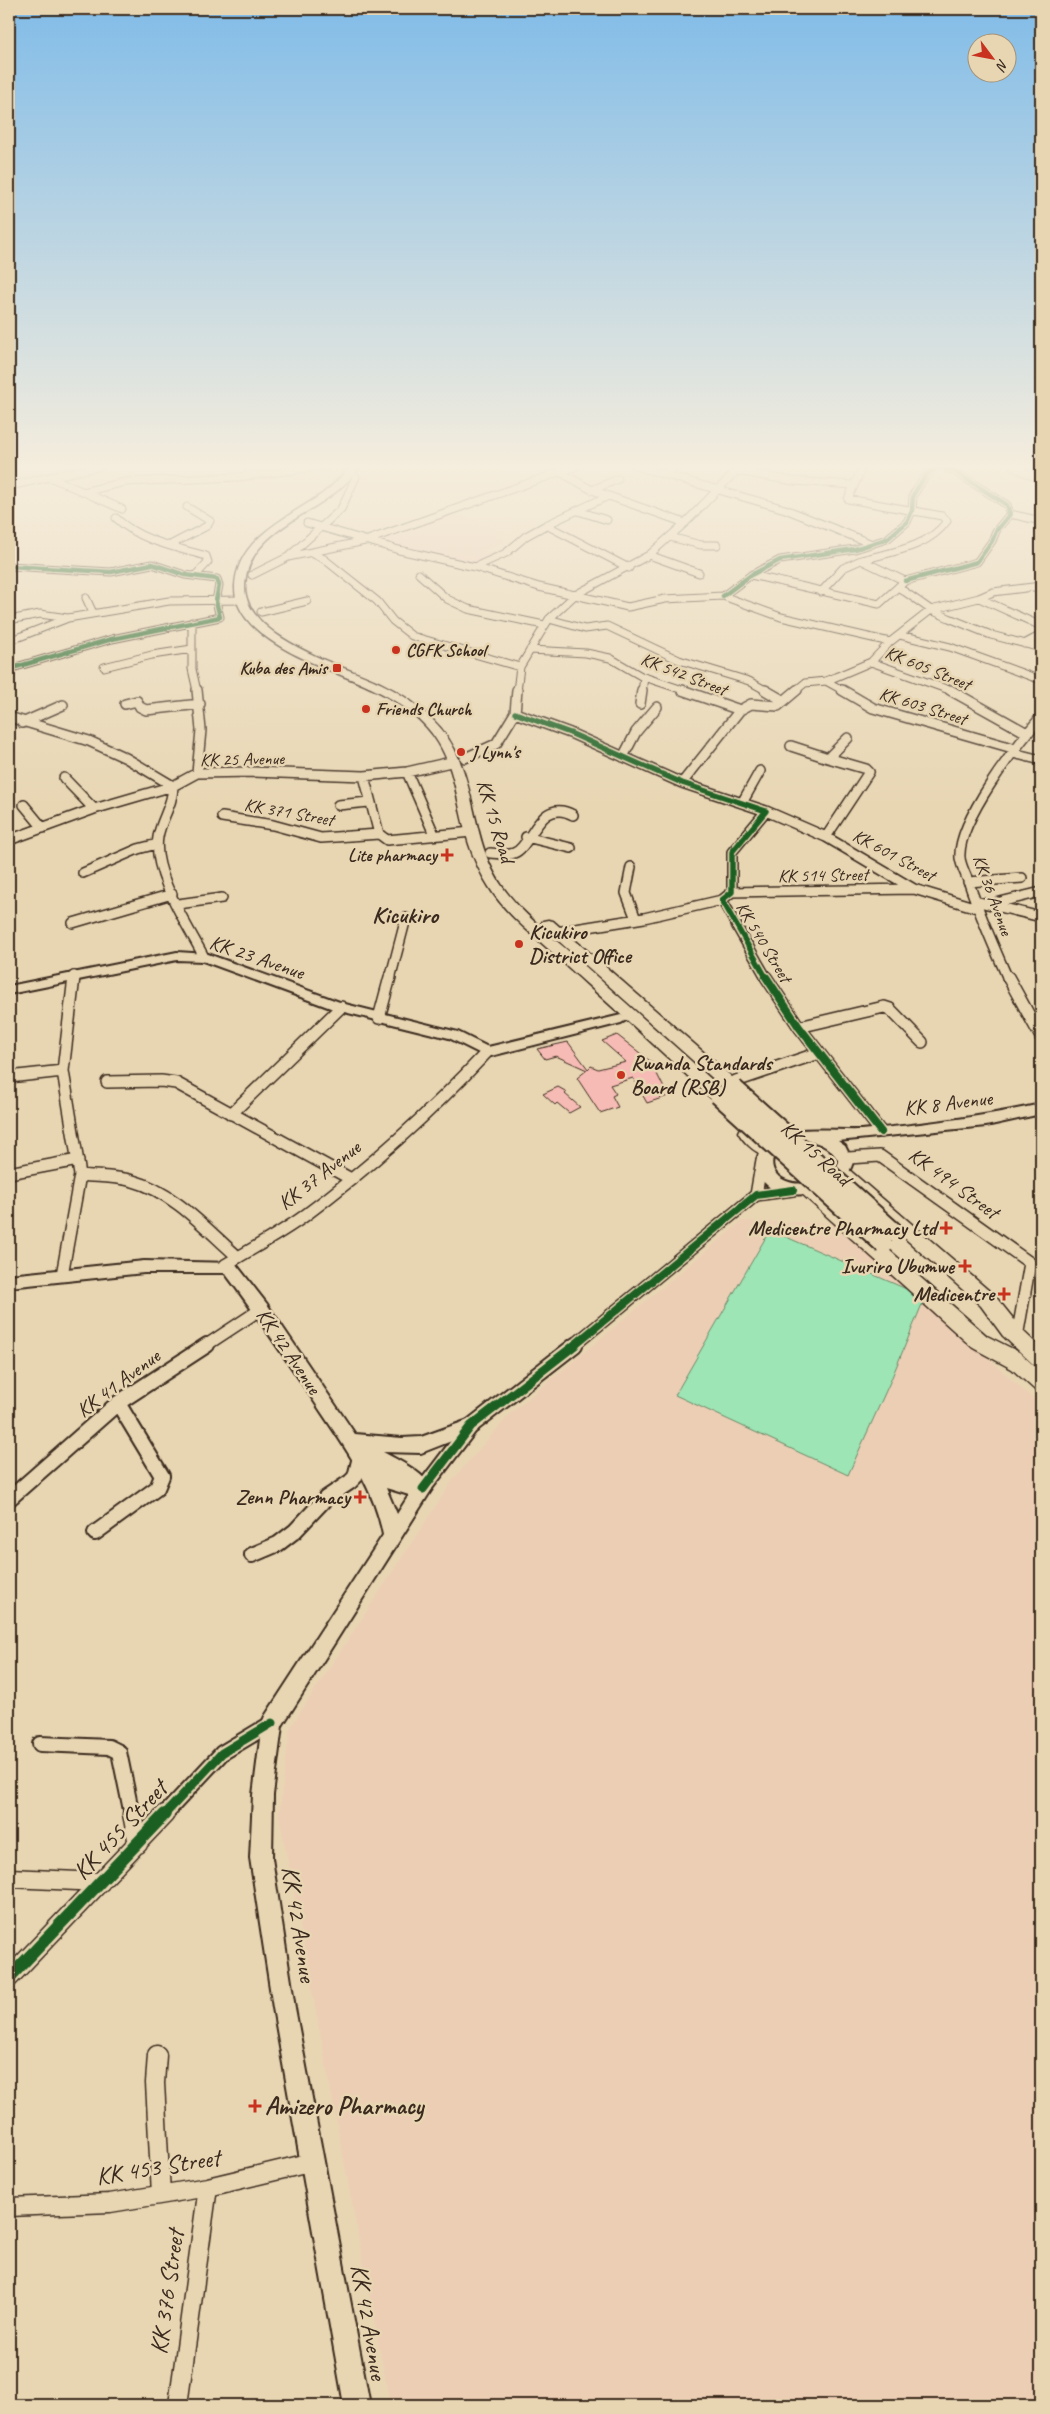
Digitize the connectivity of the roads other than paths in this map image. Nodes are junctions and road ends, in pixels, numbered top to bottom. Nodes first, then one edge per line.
1 (214, 579) edge
2 (242, 579) edge
3 (252, 579) edge
4 (349, 579) edge
5 (424, 579) edge
6 (511, 579) edge
7 (608, 579) edge
8 (746, 579) edge
9 (766, 579) edge
10 (833, 579) edge
11 (900, 579) edge
12 (914, 579) edge
13 (905, 581) junction
14 (1041, 586) edge
15 (252, 587) dead end
16 (898, 587) junction
17 (821, 592) junction
18 (575, 595) junction
19 (723, 596) junction
20 (86, 598) dead end
21 (979, 598) junction
22 (216, 600) junction
23 (243, 600) junction
24 (308, 601) dead end
25 (258, 604) junction
26 (931, 610) junction
27 (93, 613) junction
28 (68, 618) junction
29 (9, 620) edge
30 (192, 622) junction
31 (546, 622) junction
32 (1041, 626) edge
33 (900, 635) junction
34 (1041, 635) edge
35 (9, 641) edge
36 (890, 642) junction
37 (1024, 644) junction
38 (1041, 648) edge
39 (192, 649) junction
40 (530, 650) junction
41 (871, 662) junction
42 (104, 667) dead end
43 (520, 667) junction
44 (9, 670) edge
45 (644, 678) junction
46 (1041, 680) edge
47 (826, 681) junction
48 (784, 701) junction
49 (125, 704) dead end
50 (200, 704) junction
51 (640, 704) dead end
52 (63, 705) dead end
53 (657, 707) dead end
54 (740, 710) junction
55 (515, 713) junction
56 (9, 717) edge
57 (1041, 717) edge
58 (22, 723) junction
59 (1027, 733) junction
60 (848, 738) dead end
61 (791, 746) dead end
62 (1014, 751) junction
63 (623, 757) junction
64 (828, 758) junction
65 (460, 760) junction
66 (1041, 760) edge
67 (760, 771) dead end
68 (407, 772) junction
69 (197, 773) junction
70 (364, 776) junction
71 (64, 778) dead end
72 (682, 783) junction
73 (173, 786) junction
74 (369, 802) junction
75 (742, 802) junction
76 (24, 805) dead end
77 (338, 805) dead end
78 (94, 809) junction
79 (766, 811) junction
80 (573, 815) dead end
81 (222, 817) dead end
82 (44, 828) junction
83 (472, 832) junction
84 (434, 834) junction
85 (383, 837) junction
86 (526, 837) junction
87 (826, 838) junction
88 (9, 840) edge
89 (157, 844) junction
90 (571, 848) dead end
91 (490, 853) junction
92 (632, 867) dead end
93 (83, 873) dead end
94 (1022, 878) dead end
95 (968, 882) junction
96 (914, 889) junction
97 (732, 892) junction
98 (1041, 892) edge
99 (172, 894) junction
100 (222, 898) dead end
101 (722, 900) junction
102 (178, 904) junction
103 (976, 904) junction
104 (991, 904) junction
105 (1041, 917) edge
106 (406, 918) dead end
107 (636, 919) junction
108 (73, 923) dead end
109 (557, 932) junction
110 (204, 957) junction
111 (74, 976) junction
112 (599, 987) junction
113 (9, 990) edge
114 (341, 1007) junction
115 (379, 1018) junction
116 (621, 1018) junction
117 (799, 1027) junction
118 (1041, 1037) edge
119 (922, 1042) dead end
120 (487, 1052) junction
121 (819, 1053) junction
122 (63, 1071) junction
123 (9, 1076) edge
124 (108, 1082) dead end
125 (735, 1084) junction
126 (1041, 1109) edge
127 (232, 1114) junction
128 (881, 1132) junction
129 (860, 1135) junction
130 (797, 1136) junction
131 (816, 1136) junction
132 (764, 1155) junction
133 (78, 1160) junction
134 (845, 1164) junction
135 (9, 1173) edge
136 (80, 1175) junction
137 (352, 1179) junction
138 (800, 1190) junction
139 (756, 1195) junction
140 (891, 1240) junction
141 (231, 1261) junction
142 (1036, 1261) edge
143 (62, 1275) junction
144 (9, 1281) edge
145 (261, 1309) junction
146 (1018, 1338) junction
147 (1041, 1359) edge
148 (1021, 1366) junction
149 (1041, 1383) edge
150 (118, 1403) junction
151 (470, 1426) junction
152 (349, 1441) junction
153 (363, 1461) junction
154 (423, 1489) junction
155 (9, 1499) edge
156 (96, 1534) dead end
157 (392, 1536) junction
158 (252, 1556) dead end
159 (272, 1723) junction
160 (40, 1744) dead end
161 (138, 1844) junction
162 (9, 1878) edge
163 (101, 1882) junction
164 (9, 1978) edge
165 (157, 2055) dead end
166 (313, 2162) junction
167 (208, 2187) junction
168 (161, 2194) junction
169 (9, 2207) edge
170 (178, 2405) edge
171 (357, 2405) edge

1 - 22 street
2 - 23 highway
3 - 15 highway
4 - 43 street
5 - 31 street
6 - 18 street
7 - 18 street
8 - 19 street
9 - 17 street
10 - 17 street
11 - 13 street
12 - 13 street
13 - 16 street
14 - 21 street
16 - 17 street
16 - 26 street
18 - 19 street
18 - 31 street
19 - 36 street
20 - 27 street
21 - 26 street
21 - 32 street
22 - 23 street
22 - 27 street
22 - 30 street
23 - 25 highway
23 - 65 highway, KK 15 Road
24 - 25 street
25 - 65 highway, KK 15 Road
26 - 33 street
26 - 37 street
27 - 28 street
28 - 29 street
28 - 35 street
30 - 39 street
30 - 44 street
31 - 40 street
31 - 48 street
33 - 36 street
33 - 46 street
34 - 37 street
36 - 41 street
37 - 38 street
39 - 42 street
39 - 50 street
40 - 43 street
40 - 45 street, KK 542 Street
41 - 47 street
41 - 59 street, KK 605 Street
43 - 55 street
45 - 51 street
45 - 54 street, KK 542 Street
47 - 48 street
47 - 62 street, KK 603 Street
48 - 54 street
49 - 50 street
50 - 69 street
52 - 58 street
53 - 63 street
54 - 72 street
55 - 63 street
55 - 65 street, KK 25 Avenue
56 - 58 street
57 - 59 street, KK 36 Avenue
58 - 73 street
59 - 62 street, KK 36 Avenue
60 - 64 street
61 - 64 street
62 - 66 street, KK 603 Street
62 - 95 street, KK 36 Avenue
63 - 72 street
64 - 87 street, KK 601 Street
65 - 68 street, KK 25 Avenue
65 - 83 highway, KK 15 Road
65 - 91 highway, KK 15 Road
67 - 75 street
68 - 70 street, KK 25 Avenue
68 - 84 street
69 - 70 street, KK 25 Avenue
69 - 73 street, KK 25 Avenue
70 - 74 street
71 - 78 street
72 - 75 street
73 - 78 street, KK 25 Avenue
73 - 89 street
74 - 77 street
74 - 85 street
75 - 79 street
76 - 82 street
78 - 82 street, KK 25 Avenue
79 - 87 street, KK 601 Street
79 - 97 street, KK 540 Street
80 - 86 street
81 - 85 street, KK 371 Street
82 - 88 street, KK 25 Avenue
83 - 84 street, KK 371 Street
83 - 112 highway, KK 15 Road
84 - 85 street, KK 371 Street
86 - 90 street
86 - 91 street
87 - 96 street, KK 601 Street
89 - 93 street
89 - 99 street
91 - 109 highway, KK 15 Road
92 - 107 street
94 - 95 street
95 - 103 street, KK 36 Avenue
96 - 97 street, KK 514 Street
96 - 103 street, KK 601 Street
97 - 101 street, KK 540 Street
98 - 104 street
99 - 102 street
99 - 108 street
100 - 102 street
101 - 107 street
101 - 117 street, KK 540 Street
102 - 110 street
103 - 104 street, KK 601 Street
103 - 118 street, KK 36 Avenue
104 - 105 street, KK 601 Street
106 - 115 street
107 - 109 street
109 - 125 highway, KK 15 Road
110 - 111 main road, KK 23 Avenue
110 - 114 main road, KK 23 Avenue
111 - 113 main road, KK 23 Avenue
111 - 122 street
112 - 116 highway
112 - 140 highway, KK 15 Road, bridge
114 - 115 main road, KK 23 Avenue
114 - 127 street
115 - 120 main road, KK 23 Avenue
116 - 120 main road
116 - 132 highway
117 - 119 street
117 - 121 street, KK 540 Street
120 - 137 street, KK 37 Avenue
121 - 125 street
121 - 128 street, KK 540 Street
122 - 123 street
122 - 133 street
124 - 127 street
125 - 130 highway
125 - 140 highway, KK 15 Road, bridge
126 - 128 main road, KK 8 Avenue
127 - 137 street
128 - 129 main road, KK 8 Avenue
129 - 131 main road, KK 8 Avenue
129 - 134 main road
130 - 131 main road
130 - 132 main road
131 - 134 main road
132 - 138 main road
132 - 139 street
133 - 135 street
133 - 136 street
134 - 138 main road
134 - 142 street, KK 494 Street
134 - 146 highway
136 - 141 street
136 - 143 street
137 - 141 street, KK 37 Avenue
138 - 139 street
138 - 148 highway
139 - 151 street
140 - 146 highway, KK 15 Road
140 - 148 highway, KK 15 Road
141 - 143 main road
141 - 145 main road, KK 42 Avenue
142 - 146 street, KK 494 Street
143 - 144 main road
145 - 150 street, KK 41 Avenue
145 - 152 main road, KK 42 Avenue
146 - 147 highway, KK 15 Road
148 - 149 highway, KK 15 Road
150 - 155 street, KK 41 Avenue
150 - 156 street
151 - 152 main road
151 - 154 street
152 - 153 main road, KK 42 Avenue
152 - 154 main road, KK 42 Avenue
153 - 154 main road, KK 42 Avenue
153 - 157 main road
153 - 158 street
154 - 157 main road, KK 42 Avenue
157 - 159 main road, KK 42 Avenue
159 - 161 street, KK 455 Street
159 - 166 main road, KK 42 Avenue
160 - 161 street
161 - 163 street, KK 455 Street
162 - 163 street
163 - 164 street, KK 455 Street
165 - 168 street
166 - 167 street, KK 453 Street
166 - 171 main road, KK 42 Avenue
167 - 168 street, KK 453 Street
167 - 170 street, KK 376 Street
168 - 169 street, KK 453 Street

